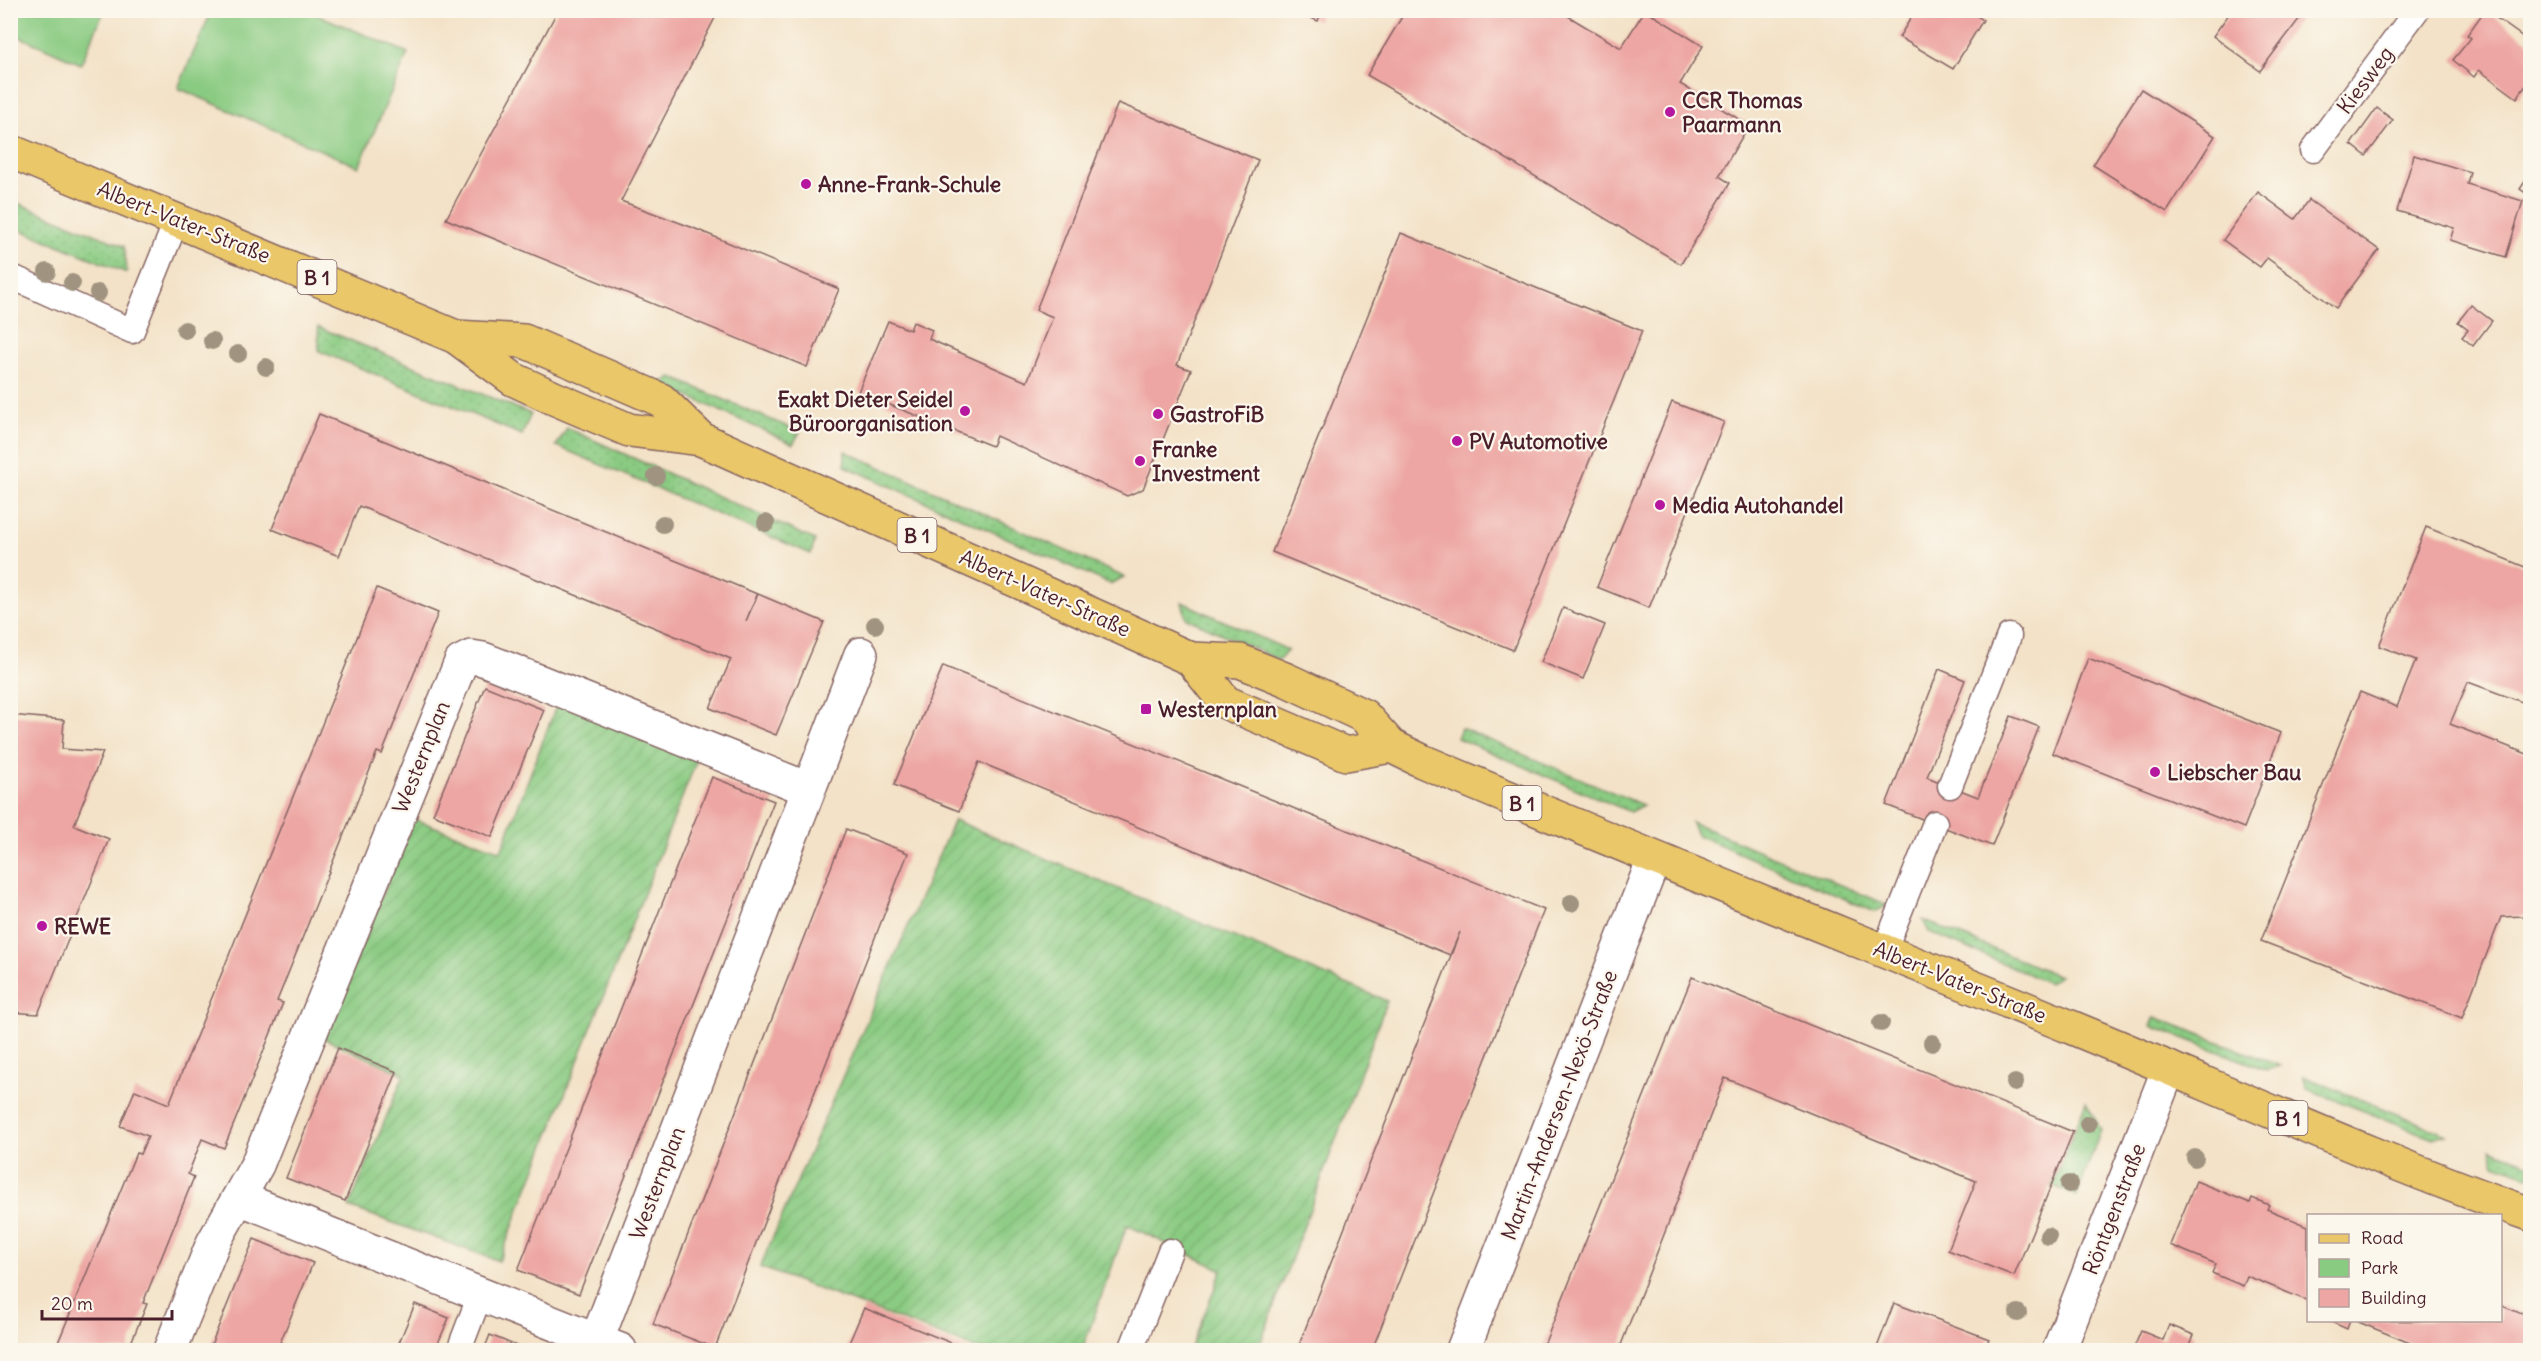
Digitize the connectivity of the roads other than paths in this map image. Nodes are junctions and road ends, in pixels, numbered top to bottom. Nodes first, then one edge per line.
1 (2417, 10) edge
2 (2313, 150) dead end
3 (10, 151) edge
4 (177, 219) junction
5 (10, 276) edge
6 (2009, 636) dead end
7 (861, 654) dead end
8 (1191, 659) junction
9 (1391, 746) junction
10 (1950, 786) dead end
11 (808, 789) junction
12 (1935, 823) dead end
13 (1654, 859) junction
14 (1884, 951) junction
15 (2169, 1068) junction
16 (239, 1198) junction
17 (2530, 1214) edge
18 (1170, 1251) dead end
19 (480, 1295) junction
20 (603, 1348) edge
21 (170, 1350) edge
22 (459, 1350) edge
23 (1131, 1350) edge
24 (1463, 1350) edge
25 (2059, 1350) edge

1 - 2 lane, Kiesweg
3 - 4 main road, Albert-Vater-Straße / B 1
4 - 5 lane
4 - 8 main road, Albert-Vater-Straße / B 1
6 - 10 lane
7 - 11 street, Westernplan
8 - 9 main road, Albert-Vater-Straße / B 1
8 - 9 main road, Albert-Vater-Straße / B 1
9 - 13 main road, Albert-Vater-Straße / B 1
11 - 16 street, Westernplan
11 - 20 street, Westernplan
12 - 14 lane
13 - 14 main road, Albert-Vater-Straße / B 1
13 - 24 street, Martin-Andersen-Nexö-Straße
14 - 15 main road, Albert-Vater-Straße / B 1
15 - 17 main road, Albert-Vater-Straße / B 1
15 - 25 street, Röntgenstraße
16 - 19 street, Westernplan
16 - 21 street, Westernplan
18 - 23 lane
19 - 20 street, Westernplan
19 - 22 lane

